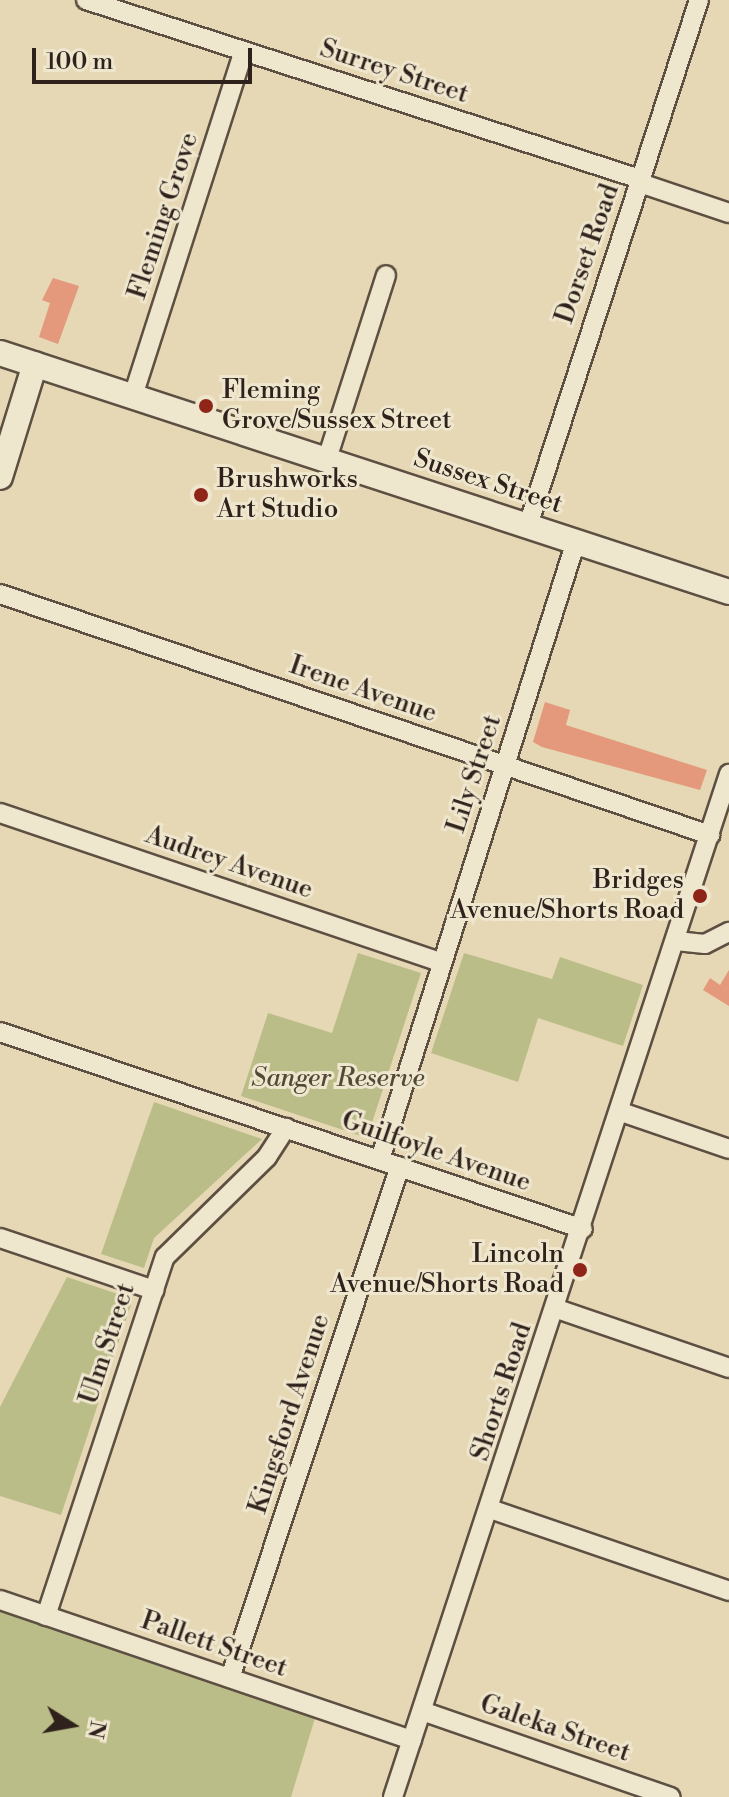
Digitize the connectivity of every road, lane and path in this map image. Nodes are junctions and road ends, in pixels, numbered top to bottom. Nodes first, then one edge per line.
1 (86, 0) edge
2 (699, 0) edge
3 (244, 51) junction
4 (640, 181) junction
5 (729, 213) edge
6 (386, 275) dead end
7 (0, 353) edge
8 (35, 364) junction
9 (133, 396) junction
10 (327, 459) junction
11 (0, 477) edge
12 (528, 525) junction
13 (576, 541) junction
14 (729, 592) edge
15 (0, 594) edge
16 (505, 765) junction
17 (729, 774) edge
18 (0, 813) edge
19 (710, 835) junction
20 (729, 932) edge
21 (676, 941) junction
22 (441, 962) junction
23 (0, 1032) edge
24 (621, 1112) junction
25 (286, 1128) junction
26 (729, 1149) edge
27 (380, 1160) junction
28 (400, 1166) junction
29 (583, 1229) junction
30 (0, 1238) edge
31 (154, 1290) junction
32 (557, 1309) junction
33 (729, 1368) edge
34 (490, 1509) junction
35 (729, 1591) edge
36 (0, 1600) edge
37 (46, 1616) junction
38 (230, 1678) junction
39 (422, 1711) junction
40 (412, 1740) junction
41 (393, 1797) edge
42 (671, 1797) edge

1 - 3 street, Surrey Street
2 - 4 street, Dorset Road
3 - 4 street, Surrey Street
3 - 9 street, Fleming Grove
4 - 5 street, Surrey Street
4 - 12 street, Dorset Road
6 - 10 street
7 - 8 street, Sussex Street
8 - 9 street, Sussex Street
8 - 11 street
9 - 10 street, Sussex Street
10 - 12 street, Sussex Street
12 - 13 street, Sussex Street
13 - 14 street, Sussex Street
13 - 16 street, Lily Street
15 - 16 street, Irene Avenue
16 - 19 street, Irene Avenue
16 - 22 street, Lily Street
17 - 19 street, Shorts Road
18 - 22 street, Audrey Avenue
19 - 21 street, Shorts Road
20 - 21 street
21 - 24 street, Shorts Road
22 - 27 street, Lily Street
23 - 25 street, Guilfoyle Avenue
24 - 26 street
24 - 29 street, Shorts Road
25 - 27 street, Guilfoyle Avenue
25 - 31 street, Ulm Street
27 - 28 street, Guilfoyle Avenue
28 - 29 street, Guilfoyle Avenue
28 - 38 street, Kingsford Avenue
29 - 32 street, Shorts Road
30 - 31 street
31 - 37 street, Ulm Street
32 - 33 street
32 - 34 street, Shorts Road
34 - 35 street
34 - 39 street, Shorts Road
36 - 37 street, Pallett Street
37 - 38 street, Pallett Street
38 - 40 street, Pallett Street
39 - 40 street, Shorts Road
39 - 42 street, Galeka Street
40 - 41 street, Shorts Road

